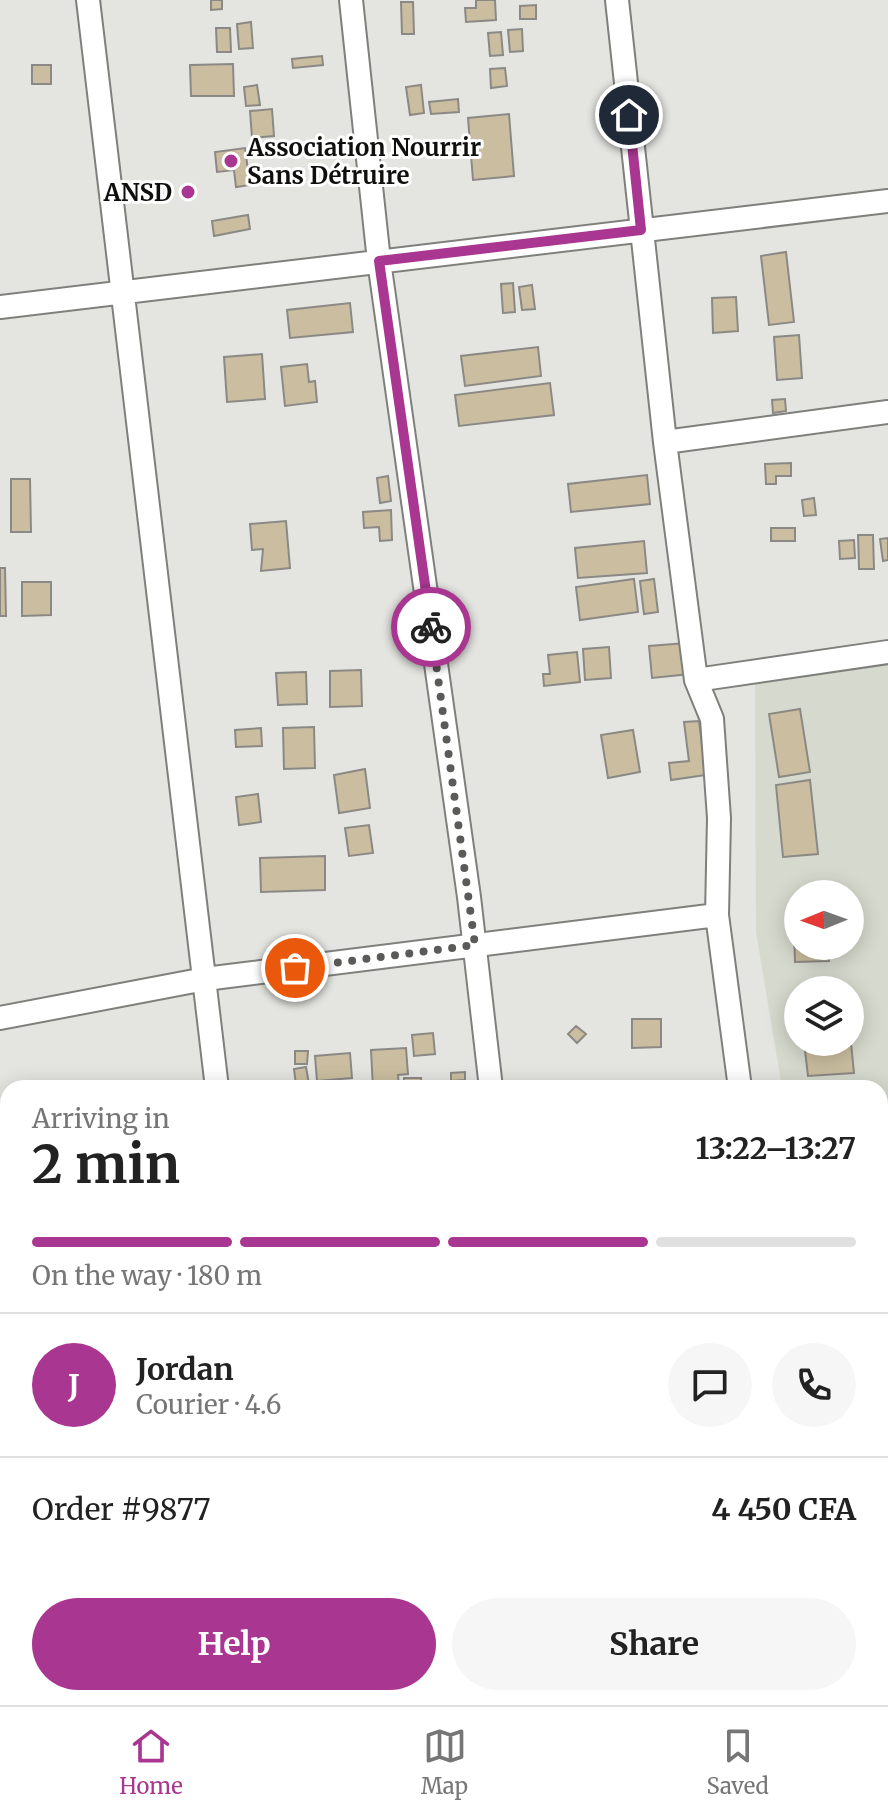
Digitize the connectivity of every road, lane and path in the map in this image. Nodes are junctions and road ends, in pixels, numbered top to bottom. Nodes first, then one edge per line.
1 (88, 0) edge
2 (351, 0) edge
3 (617, 0) edge
4 (888, 201) edge
5 (641, 230) junction
6 (379, 261) junction
7 (122, 292) junction
8 (0, 307) edge
9 (888, 412) edge
10 (665, 442) junction
11 (888, 652) edge
12 (696, 680) junction
13 (717, 915) junction
14 (475, 945) junction
15 (205, 979) junction
16 (0, 1018) edge
17 (216, 1080) edge
18 (490, 1080) edge
19 (739, 1080) edge

1 - 7 street
2 - 6 street
3 - 5 street
4 - 5 street
5 - 6 street
5 - 10 street
6 - 7 street
6 - 14 street
7 - 8 street
7 - 15 street
9 - 10 street
10 - 12 street
11 - 12 street
12 - 13 street
13 - 14 street
13 - 19 street
14 - 15 street
14 - 18 street
15 - 16 street
15 - 17 street

